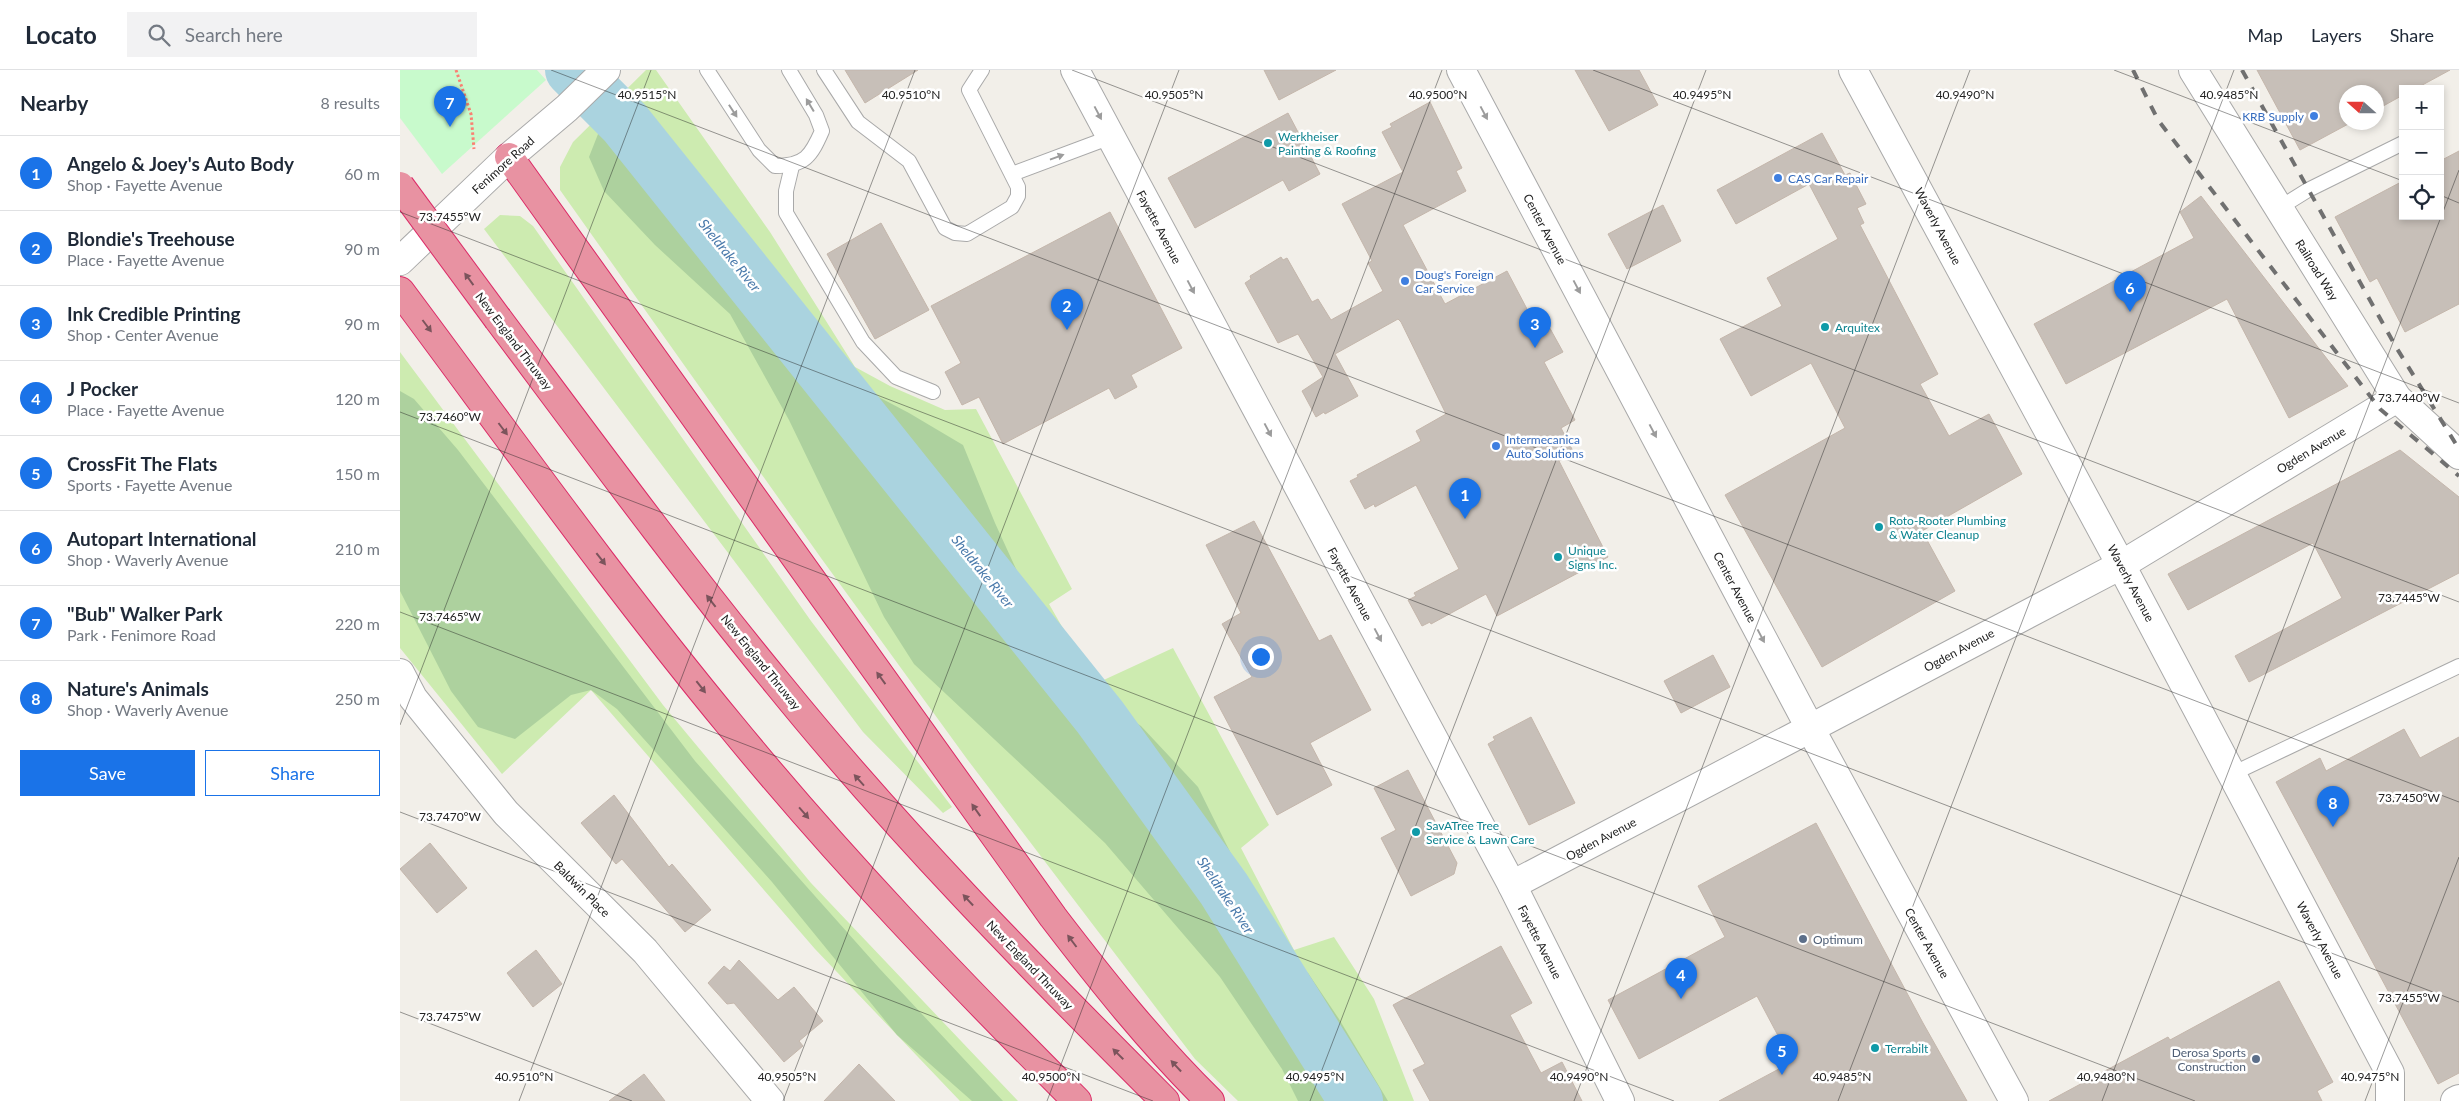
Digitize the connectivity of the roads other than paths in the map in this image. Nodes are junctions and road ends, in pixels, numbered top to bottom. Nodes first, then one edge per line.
1 (606, 70) edge
2 (707, 70) edge
3 (789, 70) edge
4 (824, 70) edge
5 (982, 70) edge
6 (1075, 70) edge
7 (1461, 70) edge
8 (1853, 70) edge
9 (2192, 70) edge
10 (1111, 137) junction
11 (2399, 145) edge
12 (509, 157) junction
13 (792, 166) junction
14 (1012, 174) junction
15 (400, 186) edge
16 (2279, 208) junction
17 (400, 261) edge
18 (400, 291) edge
19 (933, 392) dead end
20 (2397, 398) junction
21 (2459, 455) edge
22 (2121, 565) junction
23 (2459, 666) edge
24 (400, 673) edge
25 (1810, 728) junction
26 (2232, 774) junction
27 (1512, 886) junction
28 (2459, 1099) edge
29 (770, 1101) edge
30 (1077, 1101) edge
31 (1165, 1101) edge
32 (1210, 1101) edge
33 (1620, 1101) edge
34 (2014, 1101) edge
35 (2390, 1101) edge
36 (2455, 1101) edge

1 - 12 street, Fenimore Road
2 -> 13 lane
13 -> 3 lane
4 - 14 lane
5 - 14 lane
6 -> 10 street, Fayette Avenue
7 -> 25 street, Center Avenue
8 - 22 street, Waverly Avenue
9 - 16 street, Railroad Way
14 -> 10 lane
10 -> 27 street, Fayette Avenue
11 - 16 lane
12 - 17 street, Fenimore Road
32 -> 12 highway
13 - 19 lane
31 -> 15 highway, New England Thruway, bridge
16 - 20 street, Railroad Way
18 -> 30 highway
20 - 21 street, Railroad Way
20 - 22 street, Ogden Avenue
22 - 25 street, Ogden Avenue
22 - 26 street, Waverly Avenue
23 - 26 lane
24 - 29 street, Baldwin Place
25 - 27 street, Ogden Avenue
25 - 34 street, Center Avenue
26 - 35 street, Waverly Avenue
27 - 33 street, Fayette Avenue
28 - 36 street

